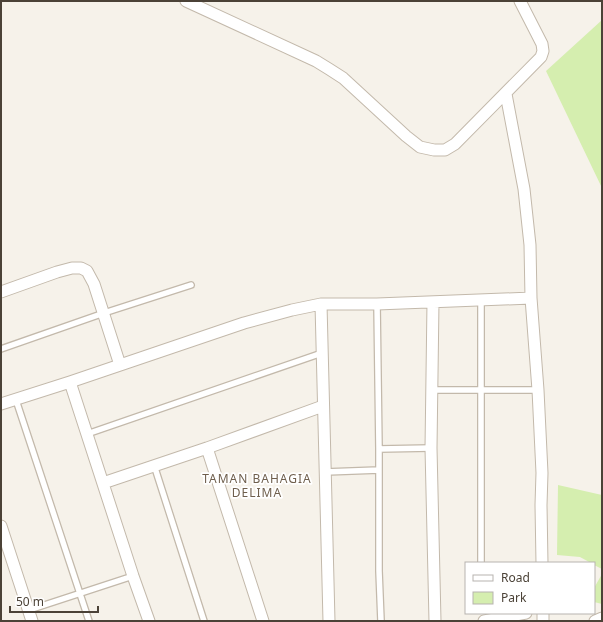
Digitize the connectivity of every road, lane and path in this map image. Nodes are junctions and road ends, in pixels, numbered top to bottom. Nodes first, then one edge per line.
1 (186, 1) edge
2 (520, 1) edge
3 (506, 94) junction
4 (191, 285) dead end
5 (1, 292) edge
6 (531, 298) junction
7 (481, 300) junction
8 (433, 302) junction
9 (321, 304) junction
10 (377, 304) junction
11 (104, 313) junction
12 (1, 349) edge
13 (322, 353) junction
14 (120, 365) junction
15 (70, 382) junction
16 (431, 390) junction
17 (481, 390) junction
18 (538, 390) junction
19 (16, 400) junction
20 (1, 404) edge
21 (323, 406) junction
22 (87, 434) junction
23 (207, 448) junction
24 (431, 448) junction
25 (379, 449) junction
26 (154, 465) junction
27 (379, 470) junction
28 (325, 472) junction
29 (103, 483) junction
30 (1, 526) edge
31 (481, 562) edge
32 (542, 562) edge
33 (133, 576) junction
34 (79, 594) junction
35 (520, 614) edge
36 (31, 616) edge
37 (602, 618) edge
38 (482, 620) edge
39 (89, 621) edge
40 (149, 621) edge
41 (204, 621) edge
42 (263, 621) edge
43 (329, 621) edge
44 (381, 621) edge
45 (435, 621) edge
46 (595, 621) edge

1 - 3 street
2 - 3 street
3 - 6 street
4 - 11 lane
5 - 11 street
6 - 7 street
6 - 18 street
7 - 8 street
7 - 17 lane
8 - 10 street
8 - 16 street
9 - 10 street
9 - 13 street
9 - 14 street
10 - 25 lane
11 - 12 lane
11 - 14 street
13 - 21 street
13 - 22 lane
14 - 15 street
15 - 19 street
15 - 22 street
16 - 17 lane
16 - 24 street
17 - 18 lane
17 - 31 lane
18 - 32 street
19 - 20 street
19 - 34 lane
21 - 23 street
21 - 28 street
22 - 29 street
23 - 26 street
23 - 42 street
24 - 25 lane
24 - 45 street
25 - 27 lane
26 - 29 street
26 - 41 lane
27 - 28 lane
27 - 44 lane
28 - 43 street
29 - 33 street
30 - 36 street
33 - 34 lane
33 - 40 street
34 - 36 lane
34 - 39 lane
35 - 38 street
37 - 46 street

